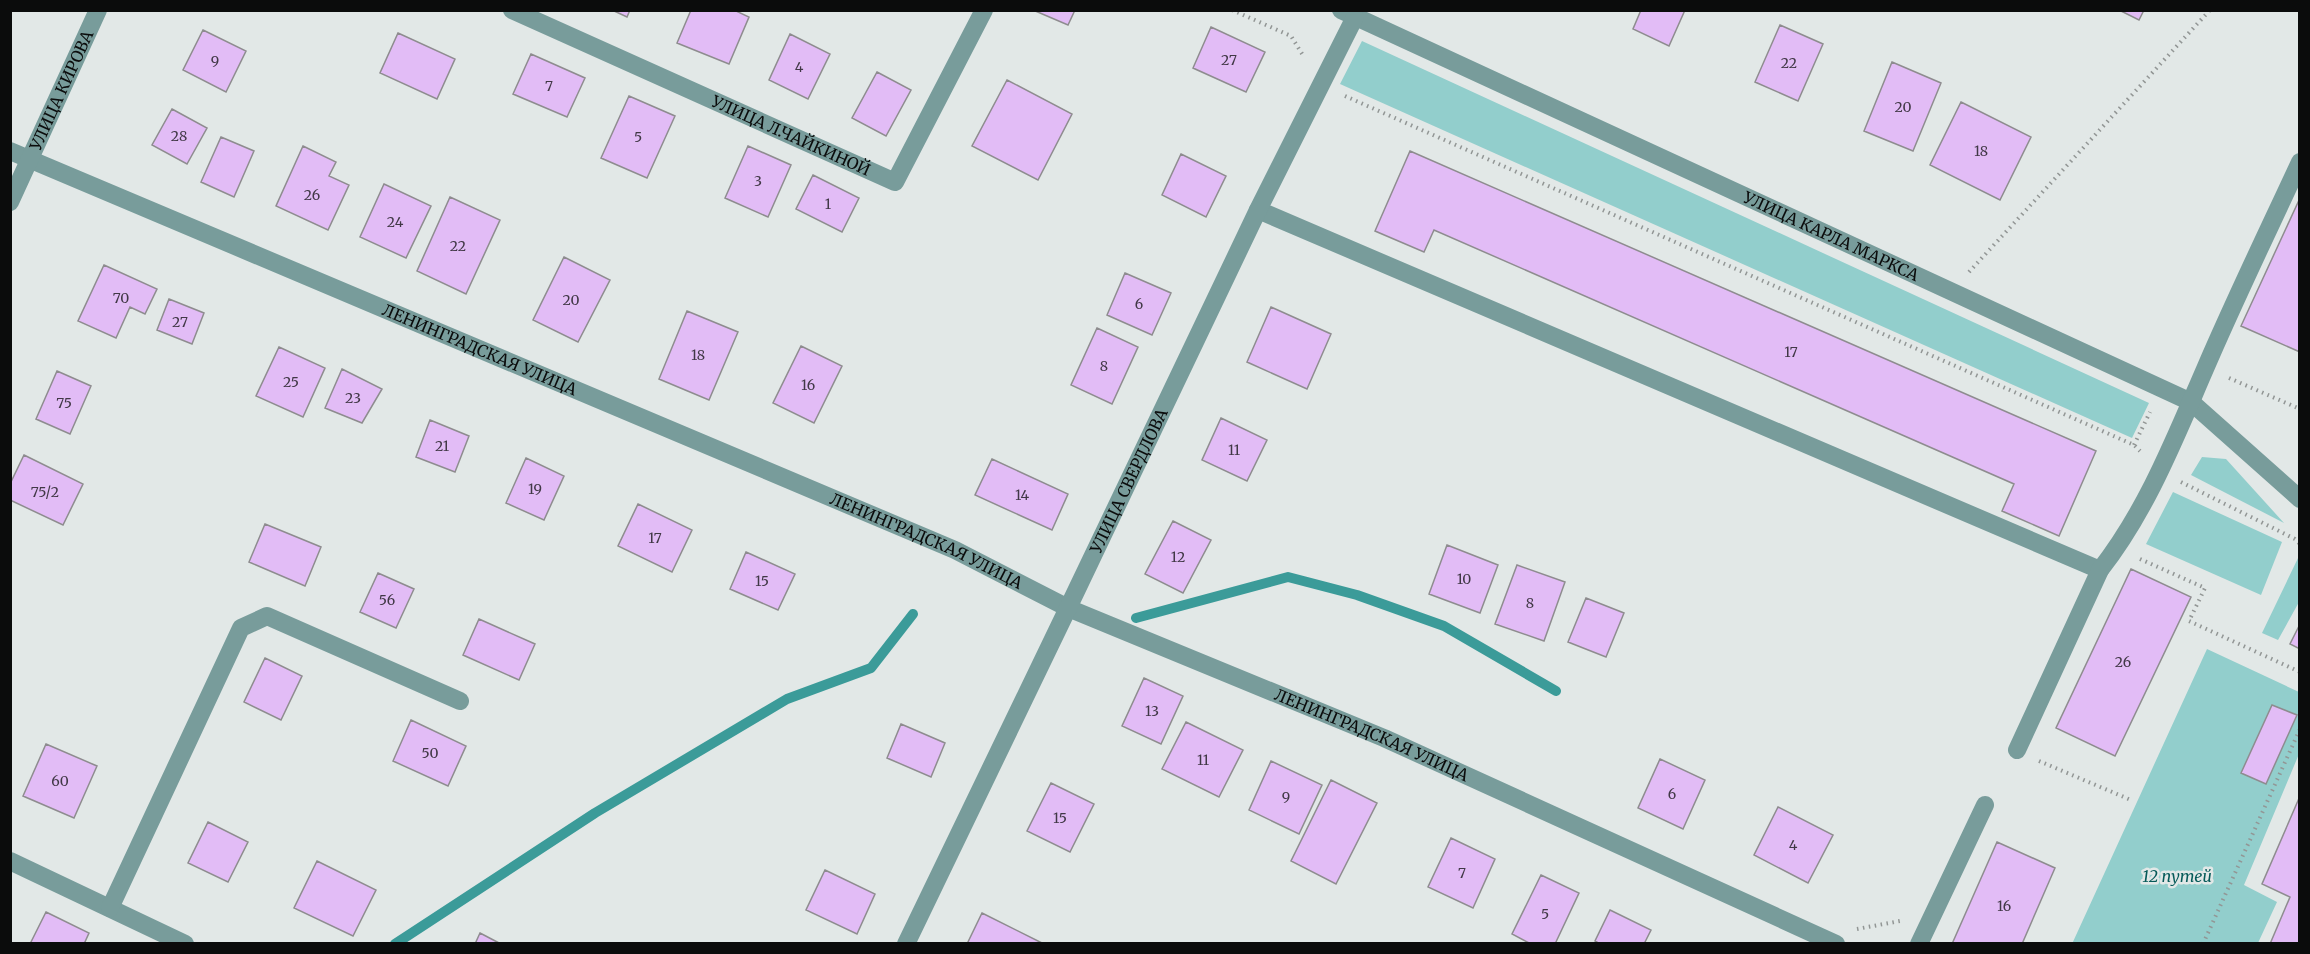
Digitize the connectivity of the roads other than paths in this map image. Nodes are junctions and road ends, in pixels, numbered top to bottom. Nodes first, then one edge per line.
1 (98, 10) edge
2 (512, 10) edge
3 (984, 10) edge
4 (1348, 14) edge
5 (10, 151) edge
6 (29, 160) junction
7 (2300, 162) edge
8 (10, 202) edge
9 (1258, 210) junction
10 (2191, 402) junction
11 (2300, 499) edge
12 (2100, 570) junction
13 (1068, 608) junction
14 (459, 701) dead end
15 (2017, 750) road end
16 (1985, 805) dead end
17 (10, 861) edge
18 (110, 908) junction
19 (184, 944) edge
20 (906, 944) edge
21 (1836, 944) edge
22 (1919, 944) edge

1 - 6 street, УЛИЦА КИРОВА
2 - 3 street, УЛИЦА Л.ЧАЙКИНОЙ
4 - 9 street, УЛИЦА СВЕРДЛОВА
4 - 10 street, УЛИЦА КАРЛА МАРКСА
5 - 6 street, ЛЕНИНГРАДСКАЯ УЛИЦА
6 - 8 street, УЛИЦА КИРОВА
6 - 13 street, ЛЕНИНГРАДСКАЯ УЛИЦА
7 - 10 street
9 - 12 street
9 - 13 street, УЛИЦА СВЕРДЛОВА
10 - 11 street, УЛИЦА КАРЛА МАРКСА
10 - 12 street
12 - 15 street
13 - 20 street, УЛИЦА СВЕРДЛОВА
13 - 21 street, ЛЕНИНГРАДСКАЯ УЛИЦА
14 - 18 street
16 - 22 street
17 - 18 street
18 - 19 street

